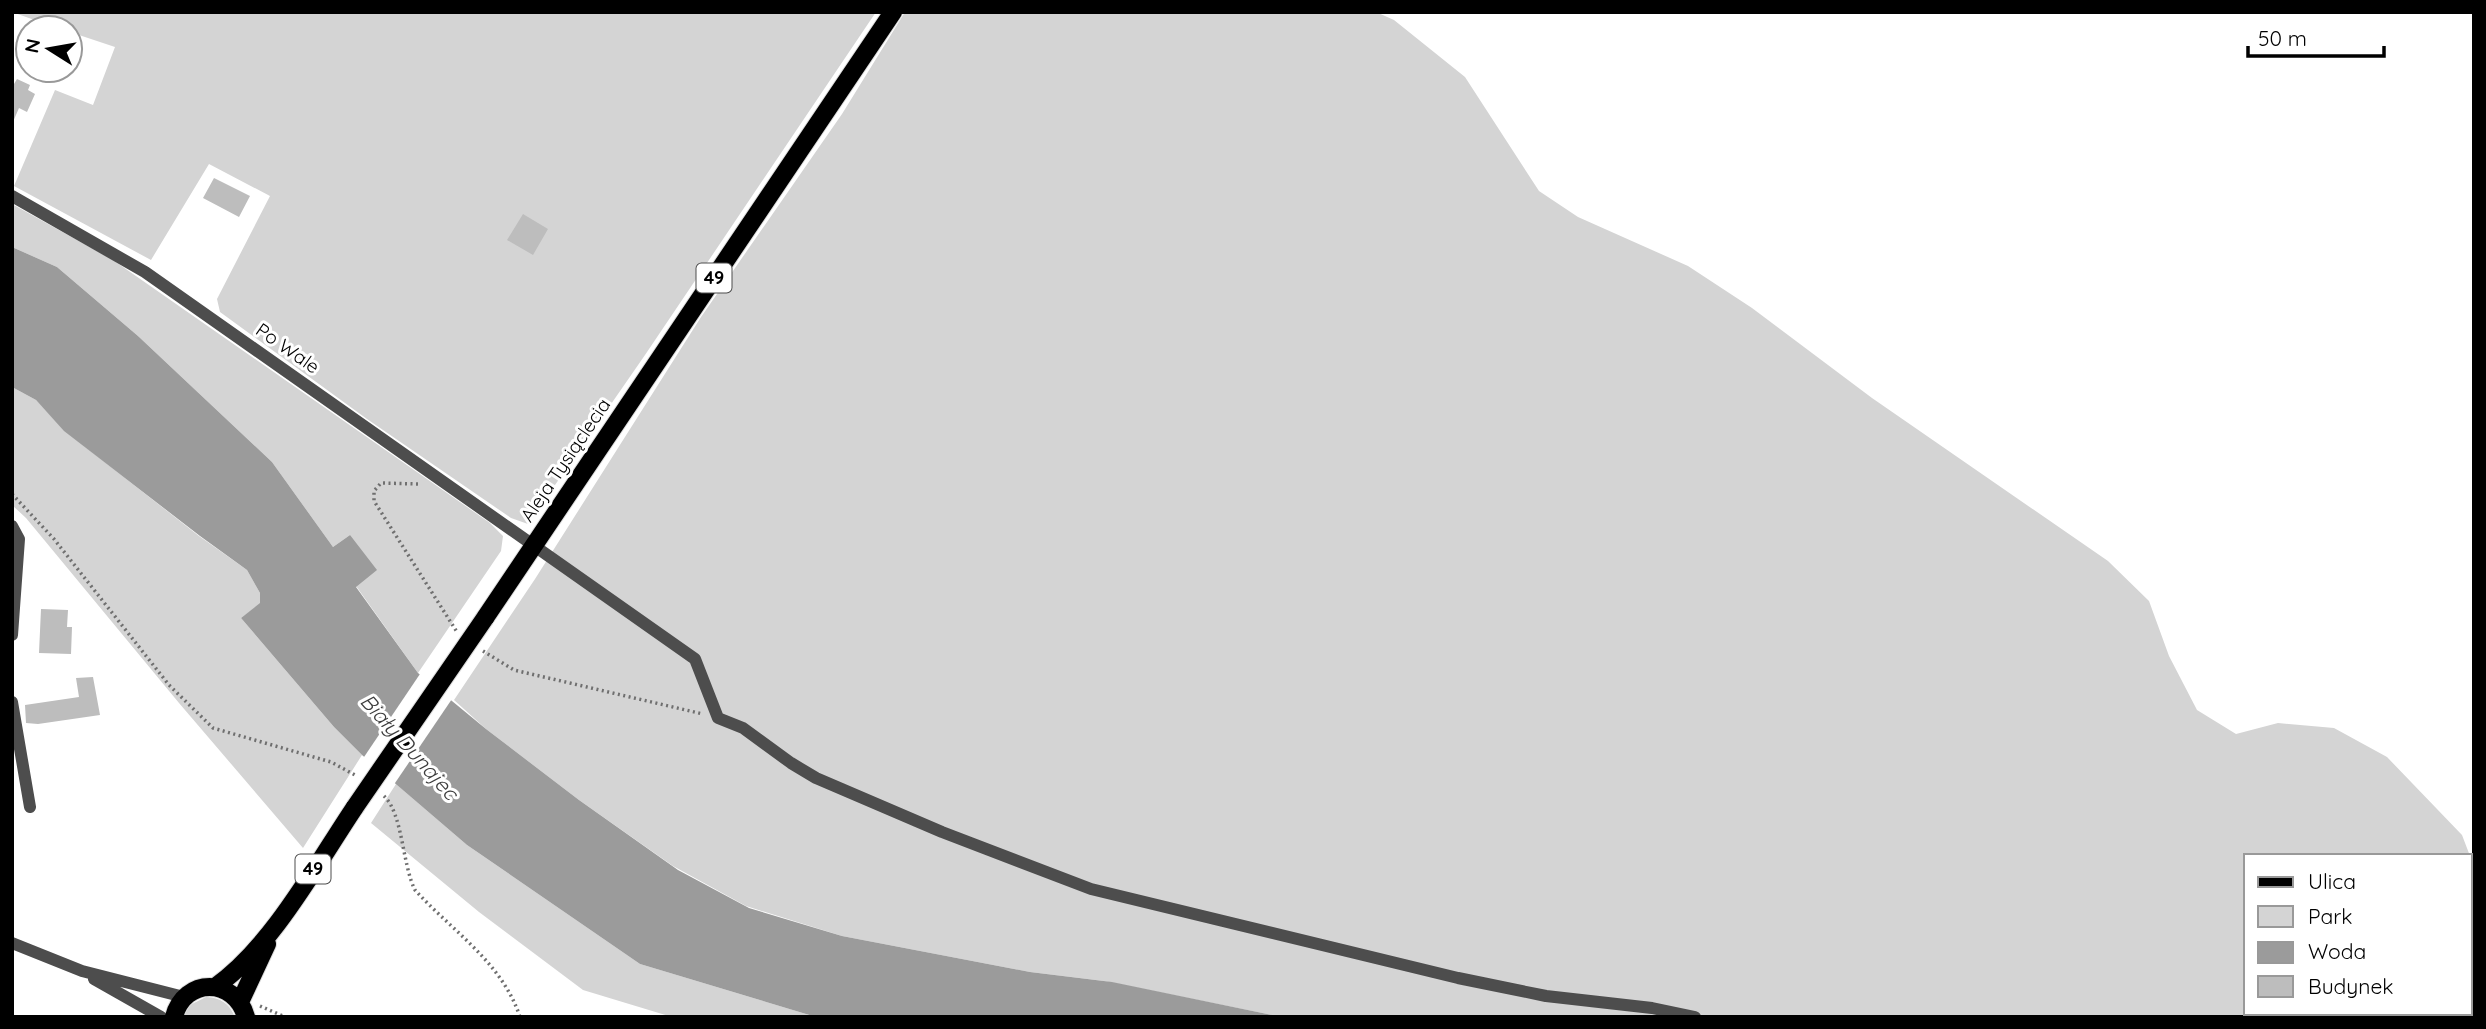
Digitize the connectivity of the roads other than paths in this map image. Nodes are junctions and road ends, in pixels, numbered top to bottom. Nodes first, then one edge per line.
1 (893, 12) edge
2 (12, 196) edge
3 (12, 526) edge
4 (534, 544) junction
5 (12, 635) edge
6 (12, 702) edge
7 (30, 807) dead end
8 (272, 931) junction
9 (12, 943) edge
10 (82, 971) junction
11 (215, 987) junction
12 (184, 997) junction
13 (249, 1008) edge
14 (161, 1017) edge
15 (173, 1017) edge
16 (1695, 1017) edge

1 - 4 main road, Aleja Tysiąclecia / 49
2 - 4 street, Po Wale
3 - 5 street
4 - 8 main road, Aleja Tysiąclecia / 49, bridge
4 - 16 street, Po Wale
6 - 7 street
8 - 11 main road, Aleja Tysiąclecia / 49
8 - 13 main road, Aleja Tysiąclecia / 49
9 - 10 street
10 - 12 street
10 - 14 street
11 - 12 main road, 49
11 - 13 main road
12 - 15 main road

